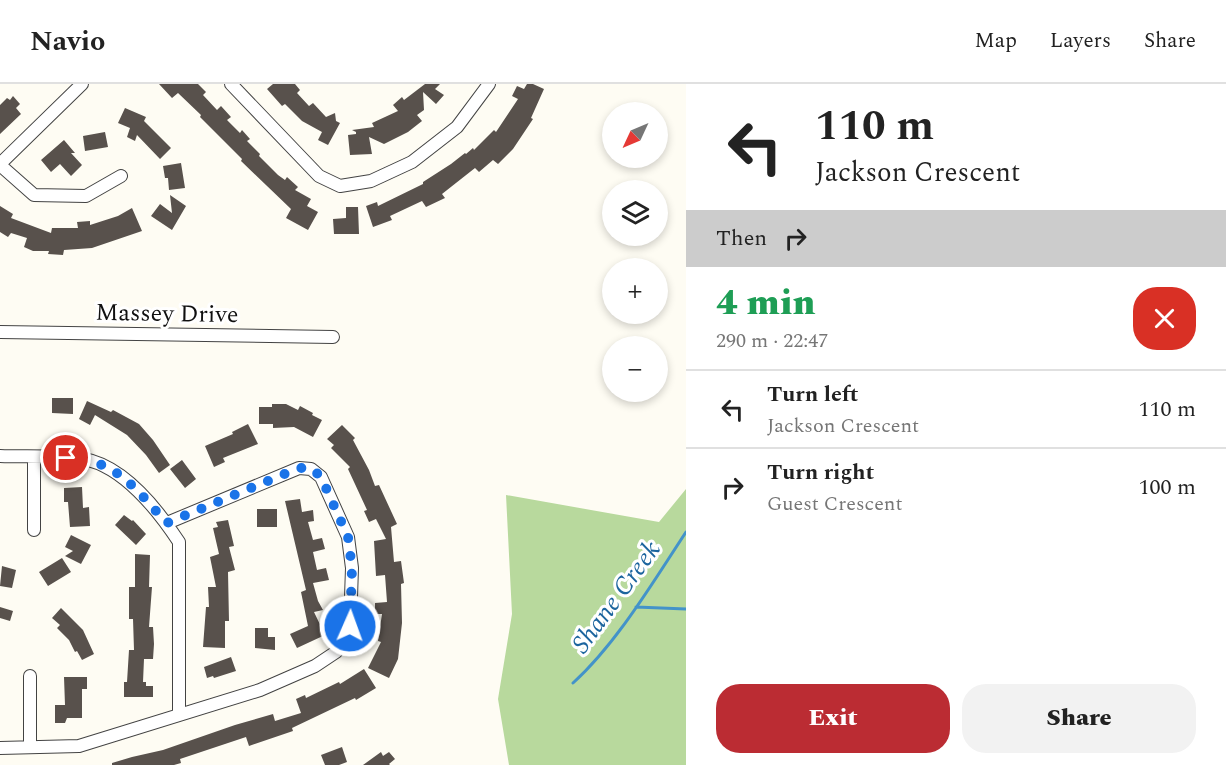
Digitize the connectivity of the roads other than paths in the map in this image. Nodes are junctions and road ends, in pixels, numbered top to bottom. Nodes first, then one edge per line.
1 (82, 84) edge
2 (231, 84) edge
3 (489, 84) edge
4 (0, 164) edge
5 (121, 176) dead end
6 (0, 332) edge
7 (333, 337) dead end
8 (0, 456) edge
9 (34, 457) junction
10 (167, 523) junction
11 (34, 531) dead end
12 (30, 676) dead end
13 (179, 715) junction
14 (30, 747) junction
15 (0, 748) edge

1 - 4 street
2 - 3 street
4 - 5 street
6 - 7 street, Massey Drive
8 - 9 street
9 - 10 street
9 - 11 street
10 - 13 street
10 - 13 street
12 - 14 street
13 - 14 street
14 - 15 street

